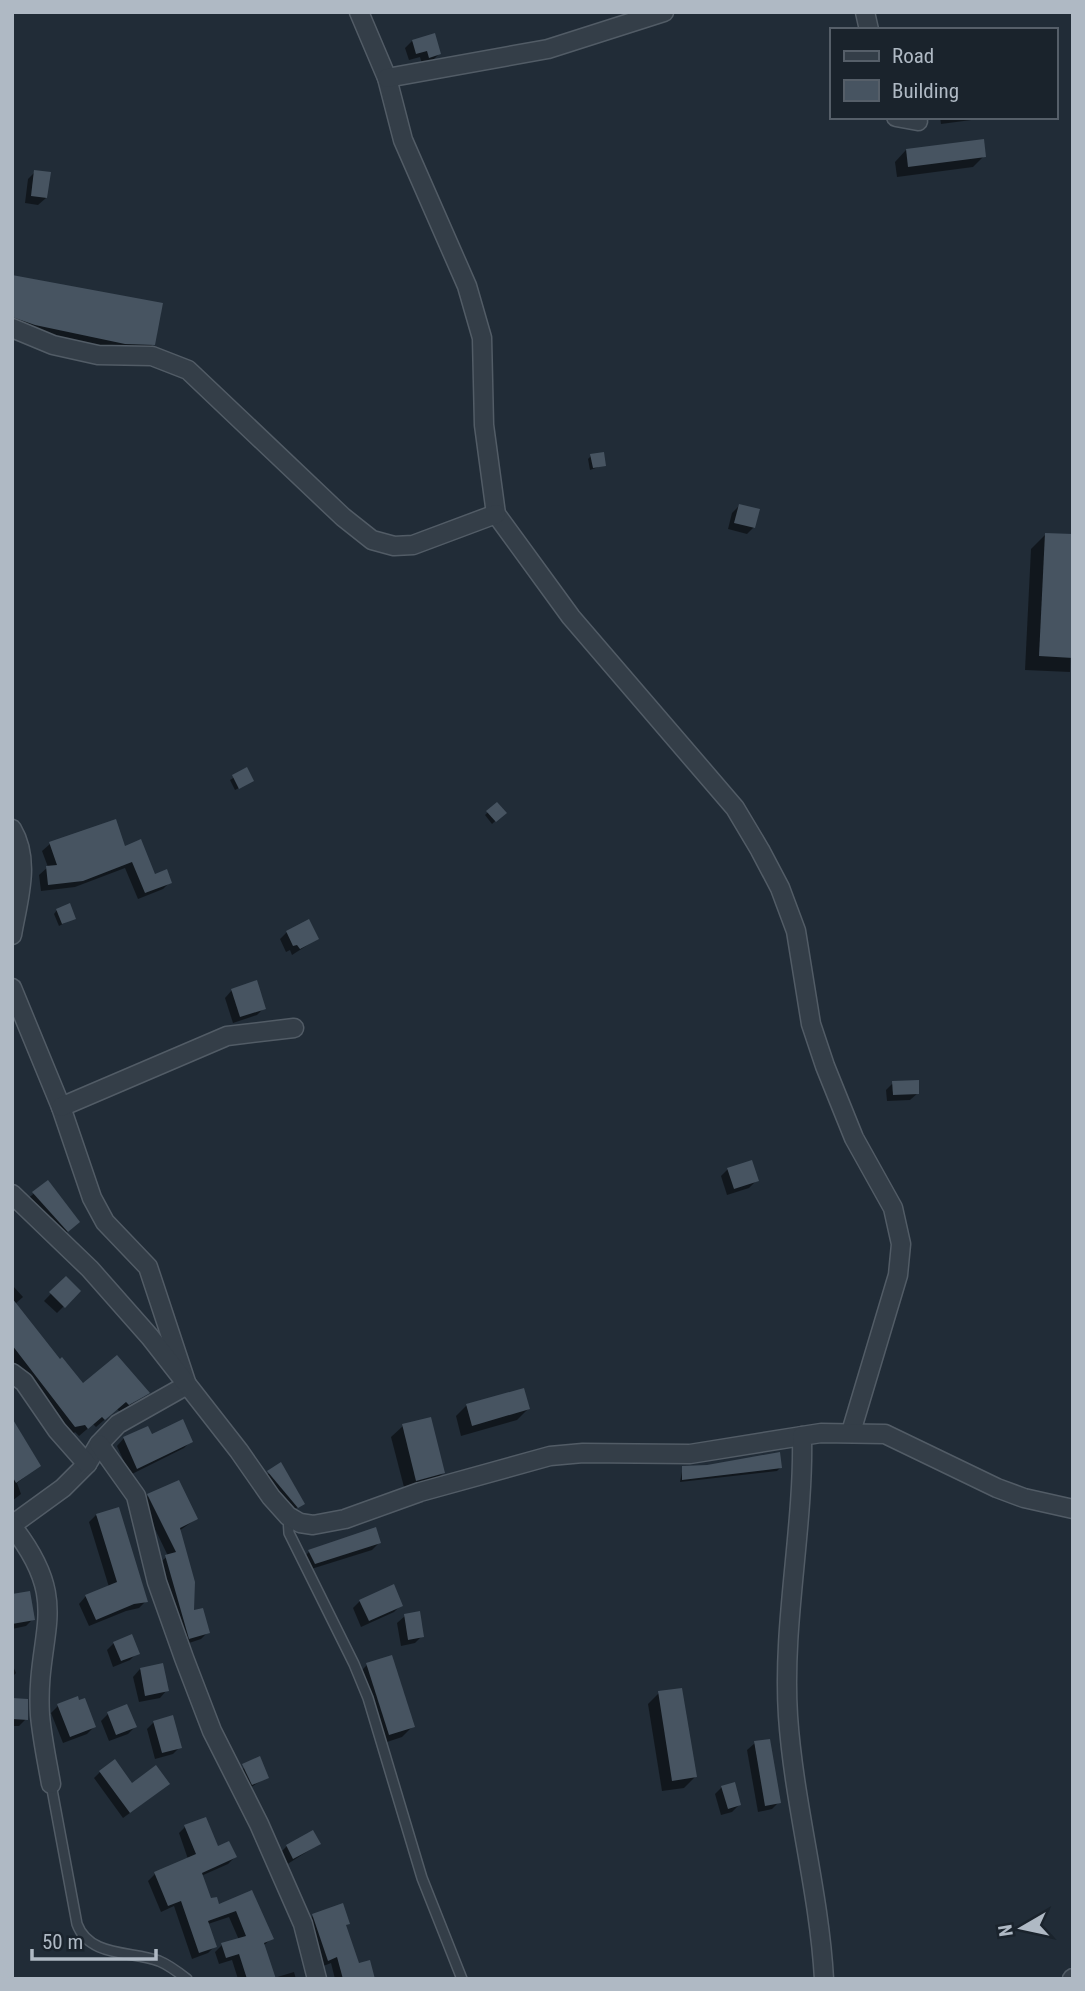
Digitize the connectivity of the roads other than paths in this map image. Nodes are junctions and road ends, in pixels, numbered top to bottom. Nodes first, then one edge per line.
1 (359, 12) edge
2 (664, 12) edge
3 (387, 78) junction
4 (908, 119) edge
5 (918, 121) dead end
6 (12, 328) edge
7 (496, 514) junction
8 (12, 829) edge
9 (12, 935) edge
10 (12, 988) edge
11 (293, 1028) dead end
12 (61, 1107) junction
13 (12, 1194) edge
14 (16, 1381) edge
15 (187, 1385) junction
16 (851, 1432) junction
17 (802, 1436) junction
18 (99, 1444) junction
19 (87, 1464) junction
20 (1073, 1509) edge
21 (288, 1516) junction
22 (12, 1525) edge
23 (51, 1784) joint
24 (187, 1979) edge
25 (317, 1979) edge
26 (462, 1979) edge
27 (824, 1979) edge

1 - 3 street
2 - 3 street
3 - 7 street
4 - 5 street
6 - 7 street
7 - 16 street
8 - 9 street
10 - 12 street
11 - 12 street
12 - 15 street
13 - 15 street
14 - 19 street
15 - 18 street
15 - 21 street
16 - 17 street
16 - 20 street
17 - 21 street
17 - 27 street
18 - 19 street
18 - 25 street
19 - 22 street
21 - 26 lane
22 - 23 street
23 - 24 lane

